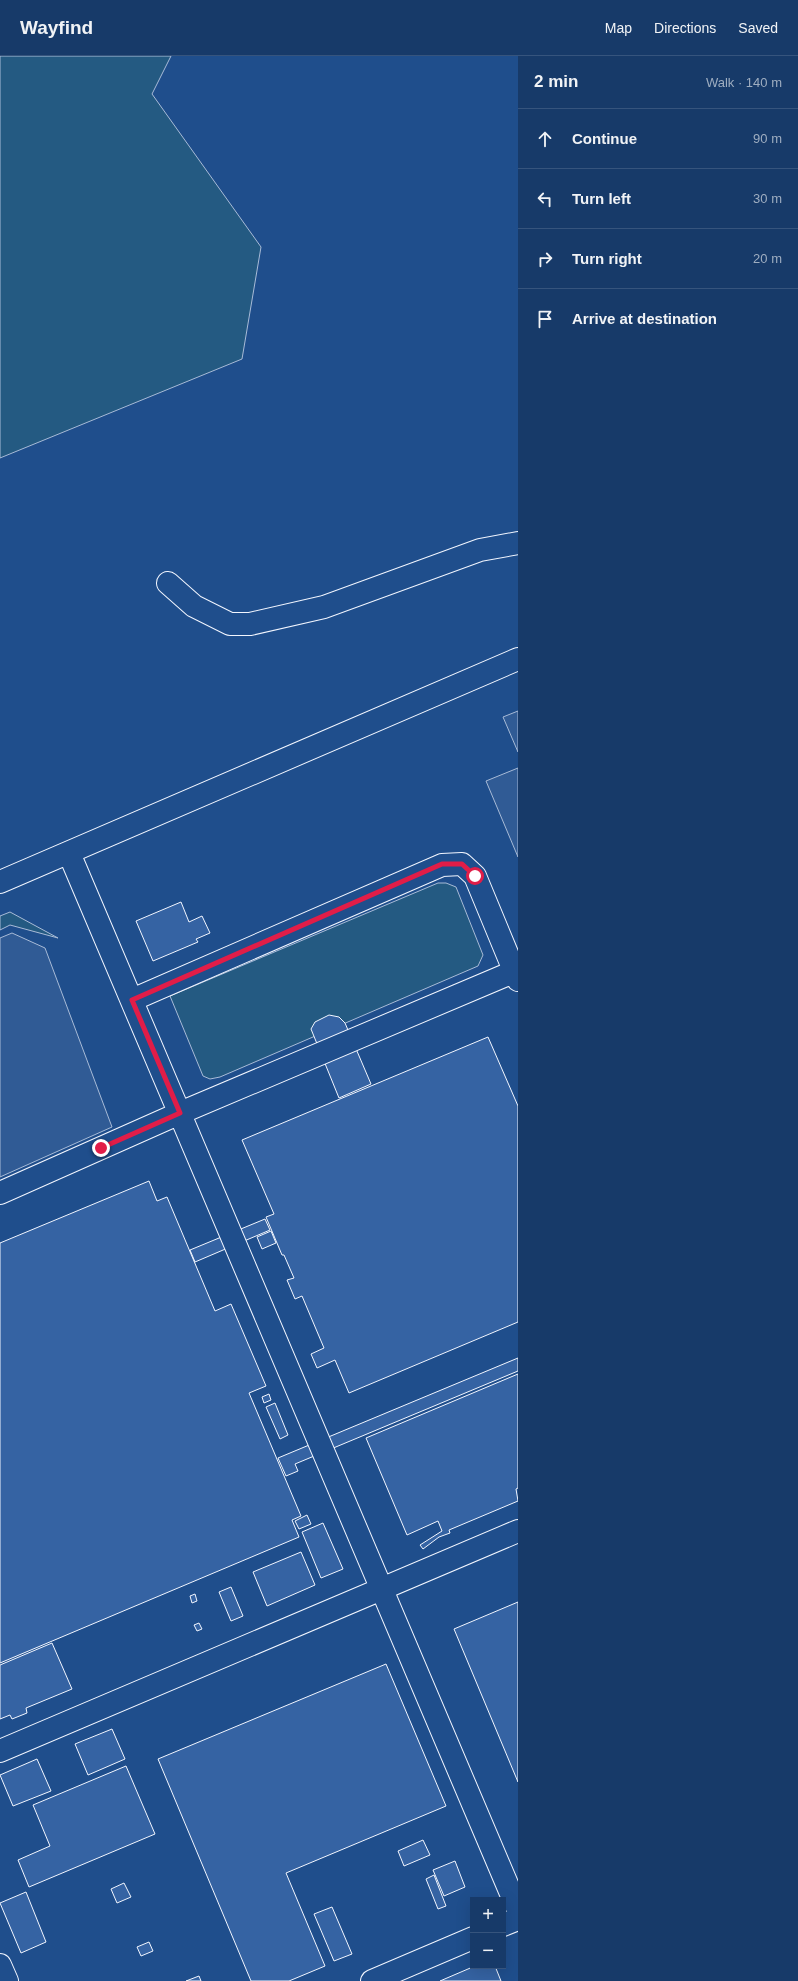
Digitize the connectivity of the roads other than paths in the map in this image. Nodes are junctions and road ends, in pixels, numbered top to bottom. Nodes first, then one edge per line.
1 (518, 543) edge
2 (168, 583) dead end
3 (518, 659) edge
4 (69, 853) junction
5 (0, 882) edge
6 (517, 973) edge
7 (132, 1000) junction
8 (180, 1113) junction
9 (0, 1193) edge
10 (518, 1531) edge
11 (381, 1589) junction
12 (0, 1751) edge
13 (518, 1910) edge
14 (518, 1919) edge
15 (506, 1924) edge
16 (470, 1939) edge
17 (0, 1965) edge
18 (7, 1981) edge
19 (372, 1981) edge

1 - 2 street
3 - 4 street
4 - 5 street
4 - 7 street
6 - 7 street
6 - 8 street
7 - 8 street
8 - 9 street
8 - 11 street
10 - 11 street
11 - 12 street
11 - 13 street
14 - 15 street
16 - 19 street
17 - 18 street

